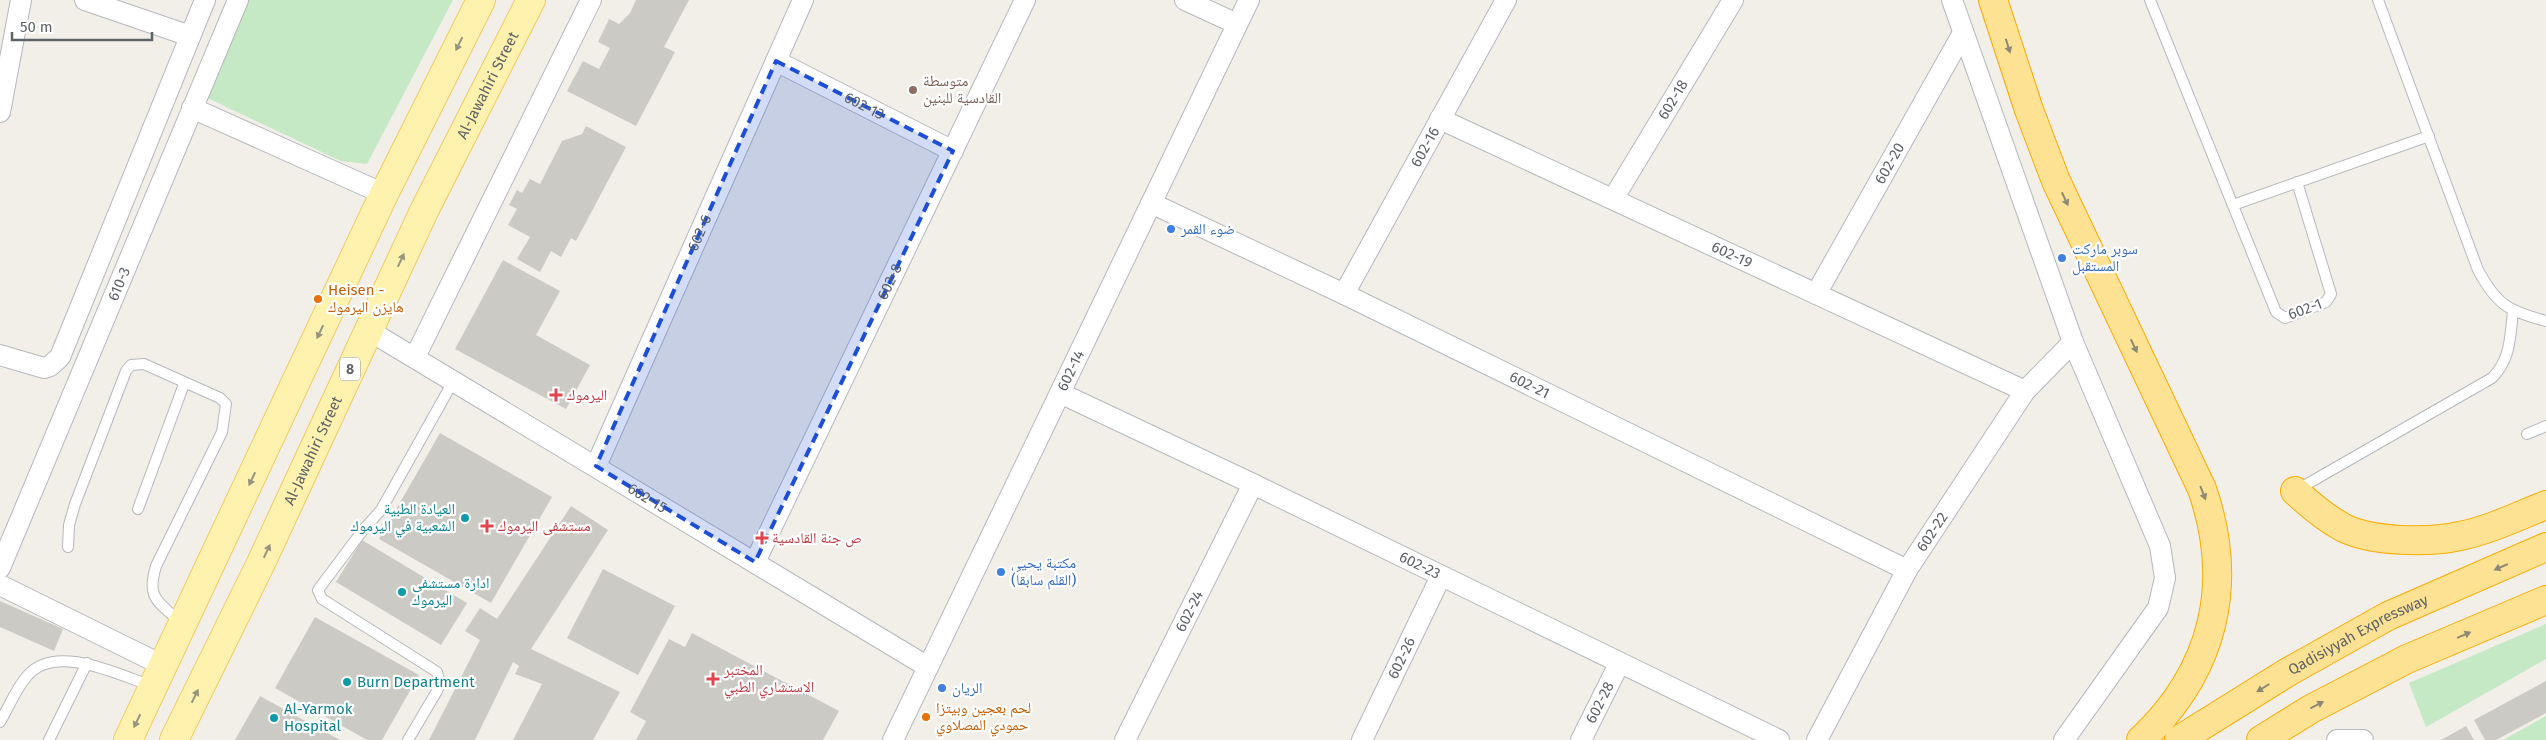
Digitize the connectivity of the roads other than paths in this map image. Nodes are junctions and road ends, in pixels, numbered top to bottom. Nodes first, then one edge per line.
1 (21, 0) edge
2 (85, 0) edge
3 (205, 0) edge
4 (238, 0) edge
5 (481, 0) edge
6 (531, 0) edge
7 (591, 0) edge
8 (803, 0) edge
9 (1025, 0) edge
10 (1186, 0) edge
11 (1249, 0) edge
12 (1506, 0) edge
13 (1733, 0) edge
14 (1952, 0) edge
15 (1993, 0) edge
16 (2150, 0) edge
17 (2378, 0) edge
18 (1237, 24) junction
19 (1963, 33) junction
20 (190, 36) junction
21 (776, 61) junction
22 (192, 108) junction
23 (0, 112) edge
24 (1440, 119) junction
25 (2429, 136) junction
26 (953, 151) junction
27 (2296, 182) junction
28 (384, 194) junction
29 (1613, 199) junction
30 (1152, 203) junction
31 (2232, 205) junction
32 (1344, 294) junction
33 (1816, 294) junction
34 (2513, 312) junction
35 (2546, 320) edge
36 (368, 330) junction
37 (2073, 342) junction
38 (0, 355) edge
39 (415, 357) junction
40 (454, 380) junction
41 (184, 384) junction
42 (2025, 391) junction
43 (1060, 393) junction
44 (2546, 426) edge
45 (2527, 434) dead end
46 (596, 466) junction
47 (1253, 484) junction
48 (2295, 491) joint
49 (2546, 505) edge
50 (138, 509) dead end
51 (68, 547) dead end
52 (2546, 547) edge
53 (755, 562) junction
54 (0, 568) edge
55 (1907, 570) junction
56 (1440, 576) junction
57 (0, 584) edge
58 (2546, 600) edge
59 (183, 625) junction
60 (87, 663) junction
61 (1619, 664) junction
62 (928, 666) junction
63 (159, 676) junction
64 (0, 722) edge
65 (49, 740) edge
66 (128, 740) edge
67 (174, 740) edge
68 (408, 740) edge
69 (893, 740) edge
70 (1125, 740) edge
71 (1362, 740) edge
72 (1581, 740) edge
73 (1779, 740) edge
74 (1817, 740) edge
75 (2064, 740) edge
76 (2141, 740) edge
77 (2179, 740) edge
78 (2261, 740) edge
79 (2338, 740) edge
80 (2362, 740) edge

1 - 23 street
2 - 20 street
3 - 20 street
4 - 22 street, 610-3
5 -> 28 main road
36 -> 6 main road, Al-Jawahiri Street / 8
7 - 39 street
8 - 21 street, 602-6
9 - 26 street, 602-8
10 - 18 street
11 - 18 street, 602-14
12 - 24 street, 602-16
13 - 29 street, 602-18
14 - 19 street
15 -> 76 highway
16 - 31 lane, 602-1
17 - 25 lane
18 - 30 street, 602-14
19 - 33 street, 602-20
19 - 37 street
20 - 38 street
21 - 26 street, 602-13
21 - 46 street, 602-6
22 - 28 street
22 - 54 street, 610-3
24 - 29 street, 602-19
24 - 32 street, 602-16
25 - 27 lane
25 - 34 lane
26 - 53 street, 602-8
27 - 31 lane
27 - 31 lane, 602-1
28 -> 59 main road
29 - 33 street, 602-19
30 - 32 street, 602-21
30 - 43 street, 602-14
32 - 55 street, 602-21
33 - 42 street, 602-19
34 - 35 lane
34 - 48 lane
36 - 39 street, 602-15
67 -> 36 main road, Al-Jawahiri Street / 8
37 - 42 street, 602-22
37 - 75 street
39 - 40 street, 602-15
40 - 46 street, 602-15
40 - 68 lane
41 - 50 lane
41 - 51 lane
41 - 59 lane
42 - 55 street, 602-22
43 - 47 street, 602-23
43 - 62 street, 602-14
44 - 45 lane
46 - 53 street, 602-15
47 - 56 street, 602-23
47 - 70 street, 602-24
48 - 49 highway
52 -> 77 highway, Qadisiyyah Expressway
53 - 62 street, 602-15
55 - 74 street, 602-22
56 - 61 street, 602-23
56 - 71 street, 602-26
57 - 63 street
78 -> 58 highway
59 - 63 main road
60 - 63 lane
60 - 64 lane
60 - 65 lane
61 - 72 street, 602-28
61 - 73 street, 602-23
62 - 69 street, 602-14
63 -> 66 main road
79 - 80 street

